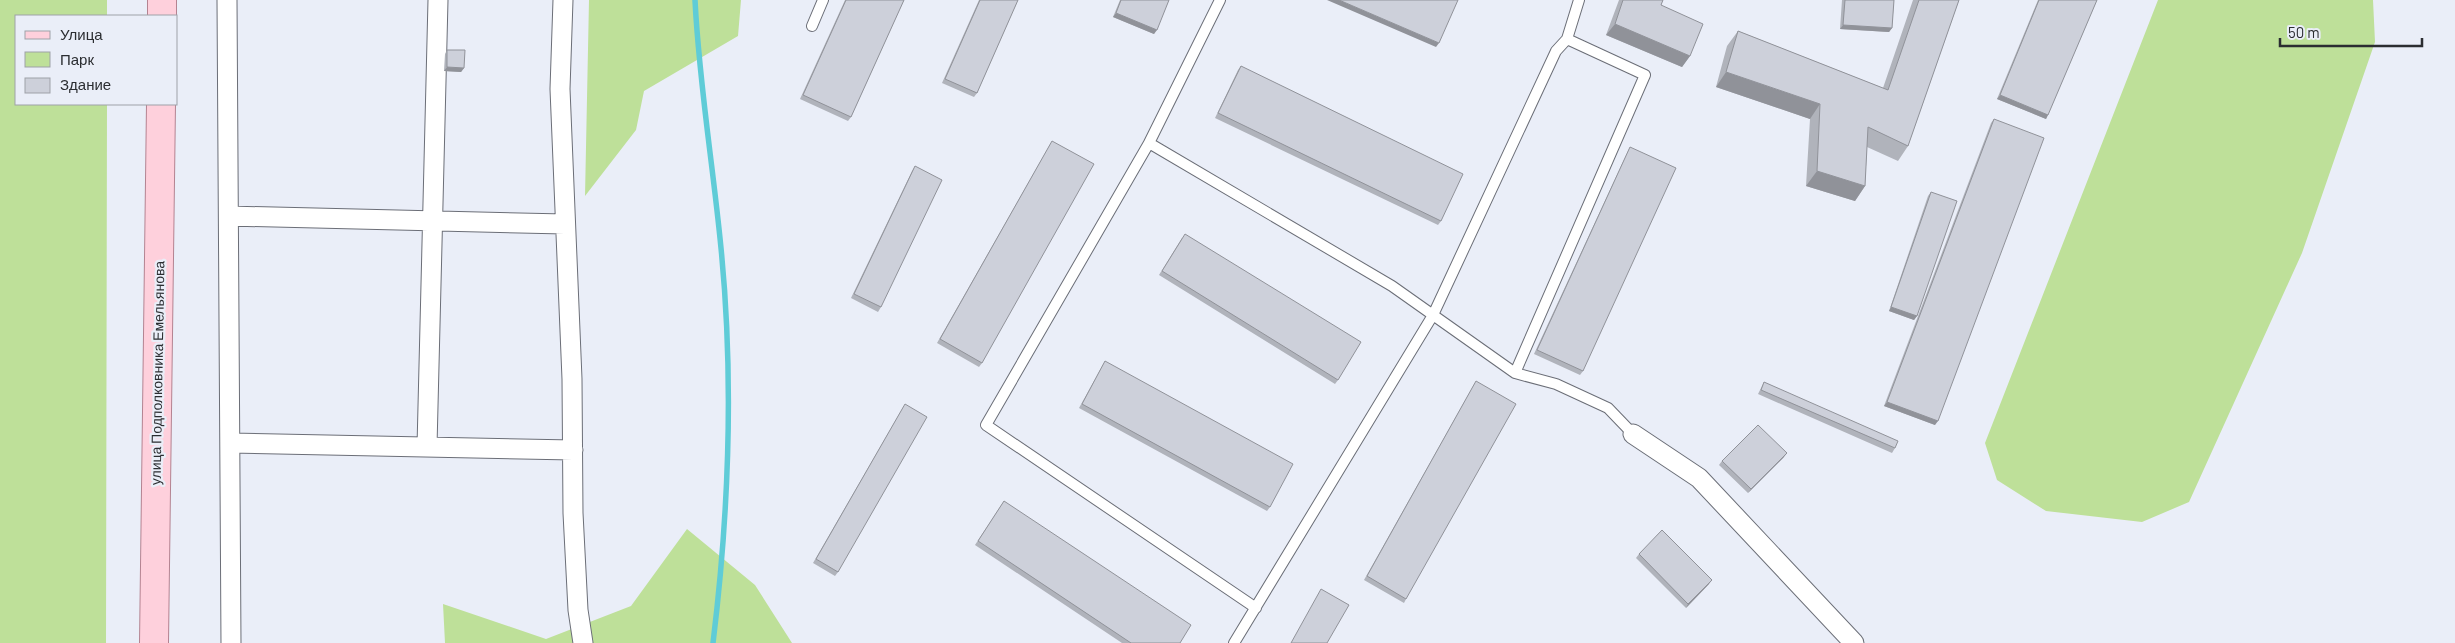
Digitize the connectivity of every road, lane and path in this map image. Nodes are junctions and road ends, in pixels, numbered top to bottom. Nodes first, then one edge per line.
1 (162, 0) edge
2 (227, 0) edge
3 (438, 0) edge
4 (563, 0) edge
5 (823, 0) edge
6 (1220, 0) edge
7 (1579, 0) edge
8 (162, 15) edge
9 (812, 26) dead end
10 (1567, 39) junction
11 (161, 105) edge
12 (1149, 143) junction
13 (229, 216) junction
14 (433, 221) junction
15 (565, 224) junction
16 (1432, 315) junction
17 (1514, 373) junction
18 (1633, 434) joint
19 (230, 443) junction
20 (427, 447) junction
21 (573, 450) junction
22 (1256, 608) junction
23 (154, 643) edge
24 (231, 643) edge
25 (583, 643) edge
26 (1234, 643) edge
27 (1854, 643) edge

1 - 8 main road
2 - 13 street
3 - 14 street
4 - 15 street
5 - 9 lane
6 - 12 lane
7 - 10 lane
10 - 16 lane
10 - 17 lane
11 - 23 main road, улица Подполковника Емельянова
12 - 16 lane
12 - 22 lane
13 - 14 street
13 - 19 street
14 - 15 street
14 - 20 street
15 - 21 street
16 - 17 lane
16 - 22 lane
17 - 18 lane
18 - 27 street
19 - 20 street
19 - 24 street
20 - 21 street
21 - 25 street
22 - 26 lane

